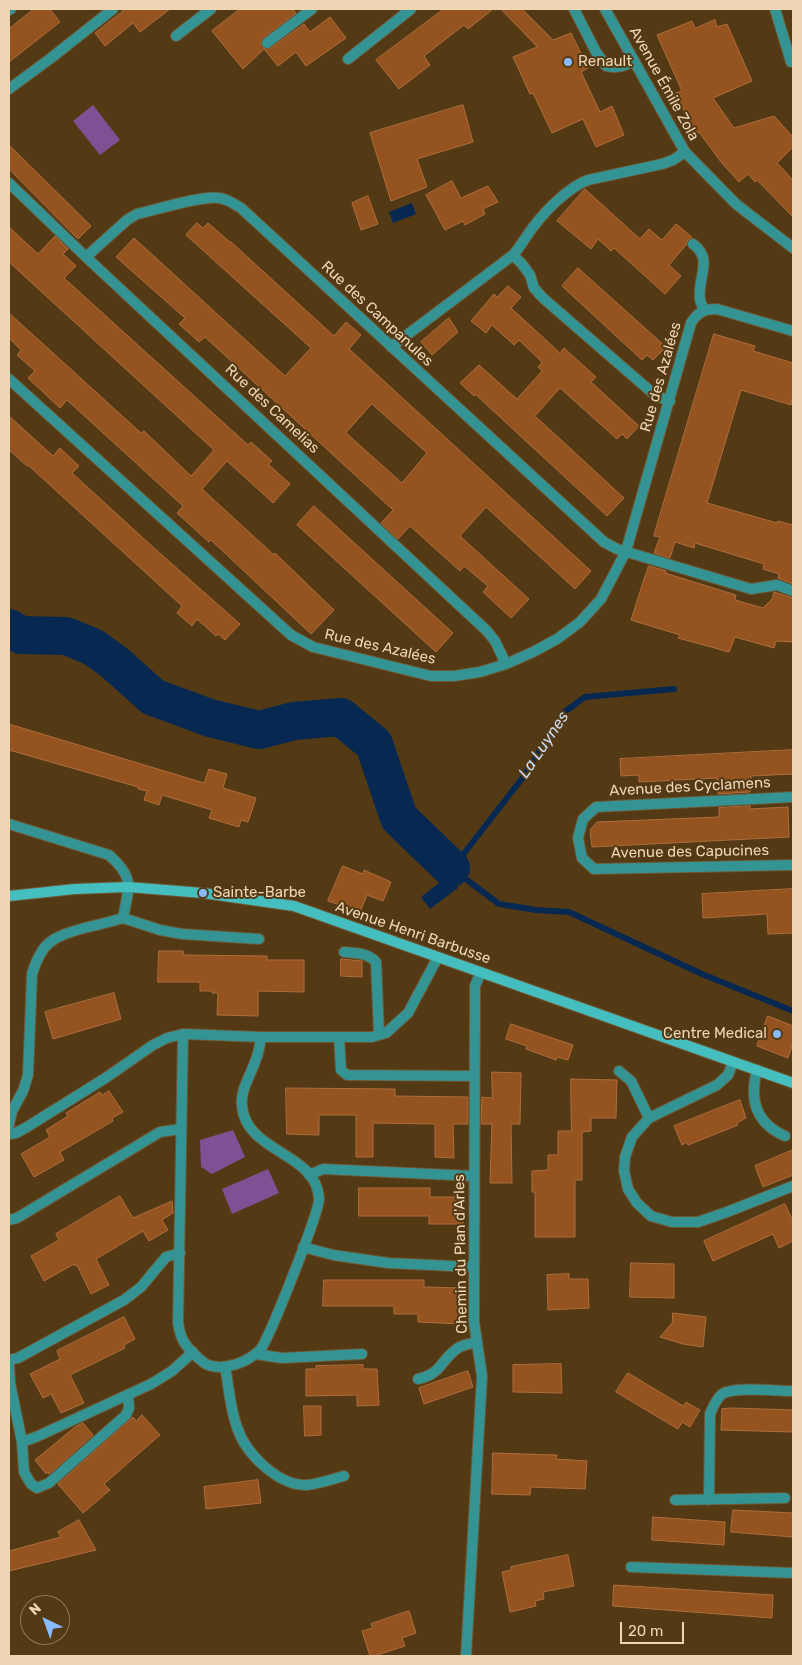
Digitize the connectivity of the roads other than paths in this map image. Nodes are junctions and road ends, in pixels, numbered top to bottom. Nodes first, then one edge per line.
1 (112, 9) edge
2 (211, 9) edge
3 (312, 9) edge
4 (411, 9) edge
5 (574, 9) edge
6 (605, 9) edge
7 (775, 9) edge
8 (176, 36) dead end
9 (267, 43) dead end
10 (348, 59) dead end
11 (634, 61) junction
12 (791, 62) dead end
13 (9, 89) edge
14 (684, 152) junction
15 (9, 183) edge
16 (693, 244) dead end
17 (793, 248) edge
18 (513, 255) junction
19 (86, 256) junction
20 (704, 310) junction
21 (793, 331) edge
22 (391, 347) junction
23 (9, 380) edge
24 (670, 401) junction
25 (626, 551) junction
26 (793, 591) edge
27 (506, 664) junction
28 (793, 797) edge
29 (9, 824) edge
30 (578, 838) joint
31 (793, 865) edge
32 (128, 887) junction
33 (9, 896) edge
34 (122, 918) junction
35 (259, 939) dead end
36 (344, 952) dead end
37 (438, 957) junction
38 (481, 972) junction
39 (183, 1034) junction
40 (379, 1034) junction
41 (261, 1037) junction
42 (338, 1037) junction
43 (733, 1062) junction
44 (757, 1070) junction
45 (619, 1071) dead end
46 (474, 1076) junction
47 (793, 1083) edge
48 (650, 1118) junction
49 (9, 1125) edge
50 (180, 1129) junction
51 (9, 1134) edge
52 (785, 1136) dead end
53 (309, 1175) junction
54 (474, 1176) junction
55 (793, 1186) edge
56 (9, 1220) edge
57 (303, 1247) junction
58 (180, 1253) junction
59 (474, 1267) junction
60 (477, 1342) junction
61 (193, 1352) junction
62 (255, 1354) junction
63 (362, 1354) dead end
64 (9, 1361) edge
65 (225, 1366) junction
66 (418, 1380) dead end
67 (793, 1391) edge
68 (128, 1396) junction
69 (22, 1442) junction
70 (344, 1476) dead end
71 (785, 1498) dead end
72 (675, 1500) dead end
73 (708, 1500) junction
74 (630, 1567) dead end
75 (793, 1573) edge
76 (466, 1656) edge

1 - 13 street
2 - 8 street
3 - 9 street
4 - 10 street
5 - 11 street
6 - 11 street, Avenue Émile Zola
7 - 12 street
11 - 14 street, Avenue Émile Zola
14 - 17 street, Avenue Émile Zola
14 - 18 street
15 - 19 street, Rue des Camelias
16 - 20 street
18 - 22 street
18 - 24 street
19 - 22 street, Rue des Campanules
19 - 27 street, Rue des Camelias
20 - 21 street
20 - 24 street, Rue des Azalées
22 - 25 street, Rue des Campanules
23 - 27 street, Rue des Azalées
24 - 25 street, Rue des Azalées
25 - 26 street, Rue des Campanules
25 - 27 street, Rue des Azalées
28 - 30 street, Avenue des Cyclamens
29 - 32 street
30 - 31 street, Avenue des Capucines
32 - 33 main road, Avenue Henri Barbusse
32 - 34 street
32 - 37 main road, Avenue Henri Barbusse
34 - 35 street
34 - 49 street
36 - 40 street
37 - 38 main road, Avenue Henri Barbusse
37 - 40 street
38 - 43 main road, Avenue Henri Barbusse
38 - 46 street, Chemin du Plan d'Arles
39 - 41 street
39 - 50 street
39 - 51 street
40 - 42 street
41 - 42 street
41 - 53 street
42 - 46 street
43 - 44 main road, Avenue Henri Barbusse
43 - 48 street
44 - 47 main road, Avenue Henri Barbusse
44 - 52 street
45 - 48 street
46 - 54 street, Chemin du Plan d'Arles
48 - 55 street
50 - 56 street
50 - 58 street
53 - 54 street
53 - 57 street
54 - 59 street, Chemin du Plan d'Arles
57 - 59 street
57 - 62 street
58 - 61 street
58 - 64 street
59 - 60 street, Chemin du Plan d'Arles
60 - 66 street
60 - 76 street, Chemin du Plan d'Arles
61 - 65 street
61 - 68 street
62 - 63 street
62 - 65 street
64 - 69 street
65 - 70 street
67 - 73 street
68 - 69 street
68 - 69 street
71 - 73 street
72 - 73 street
74 - 75 street

